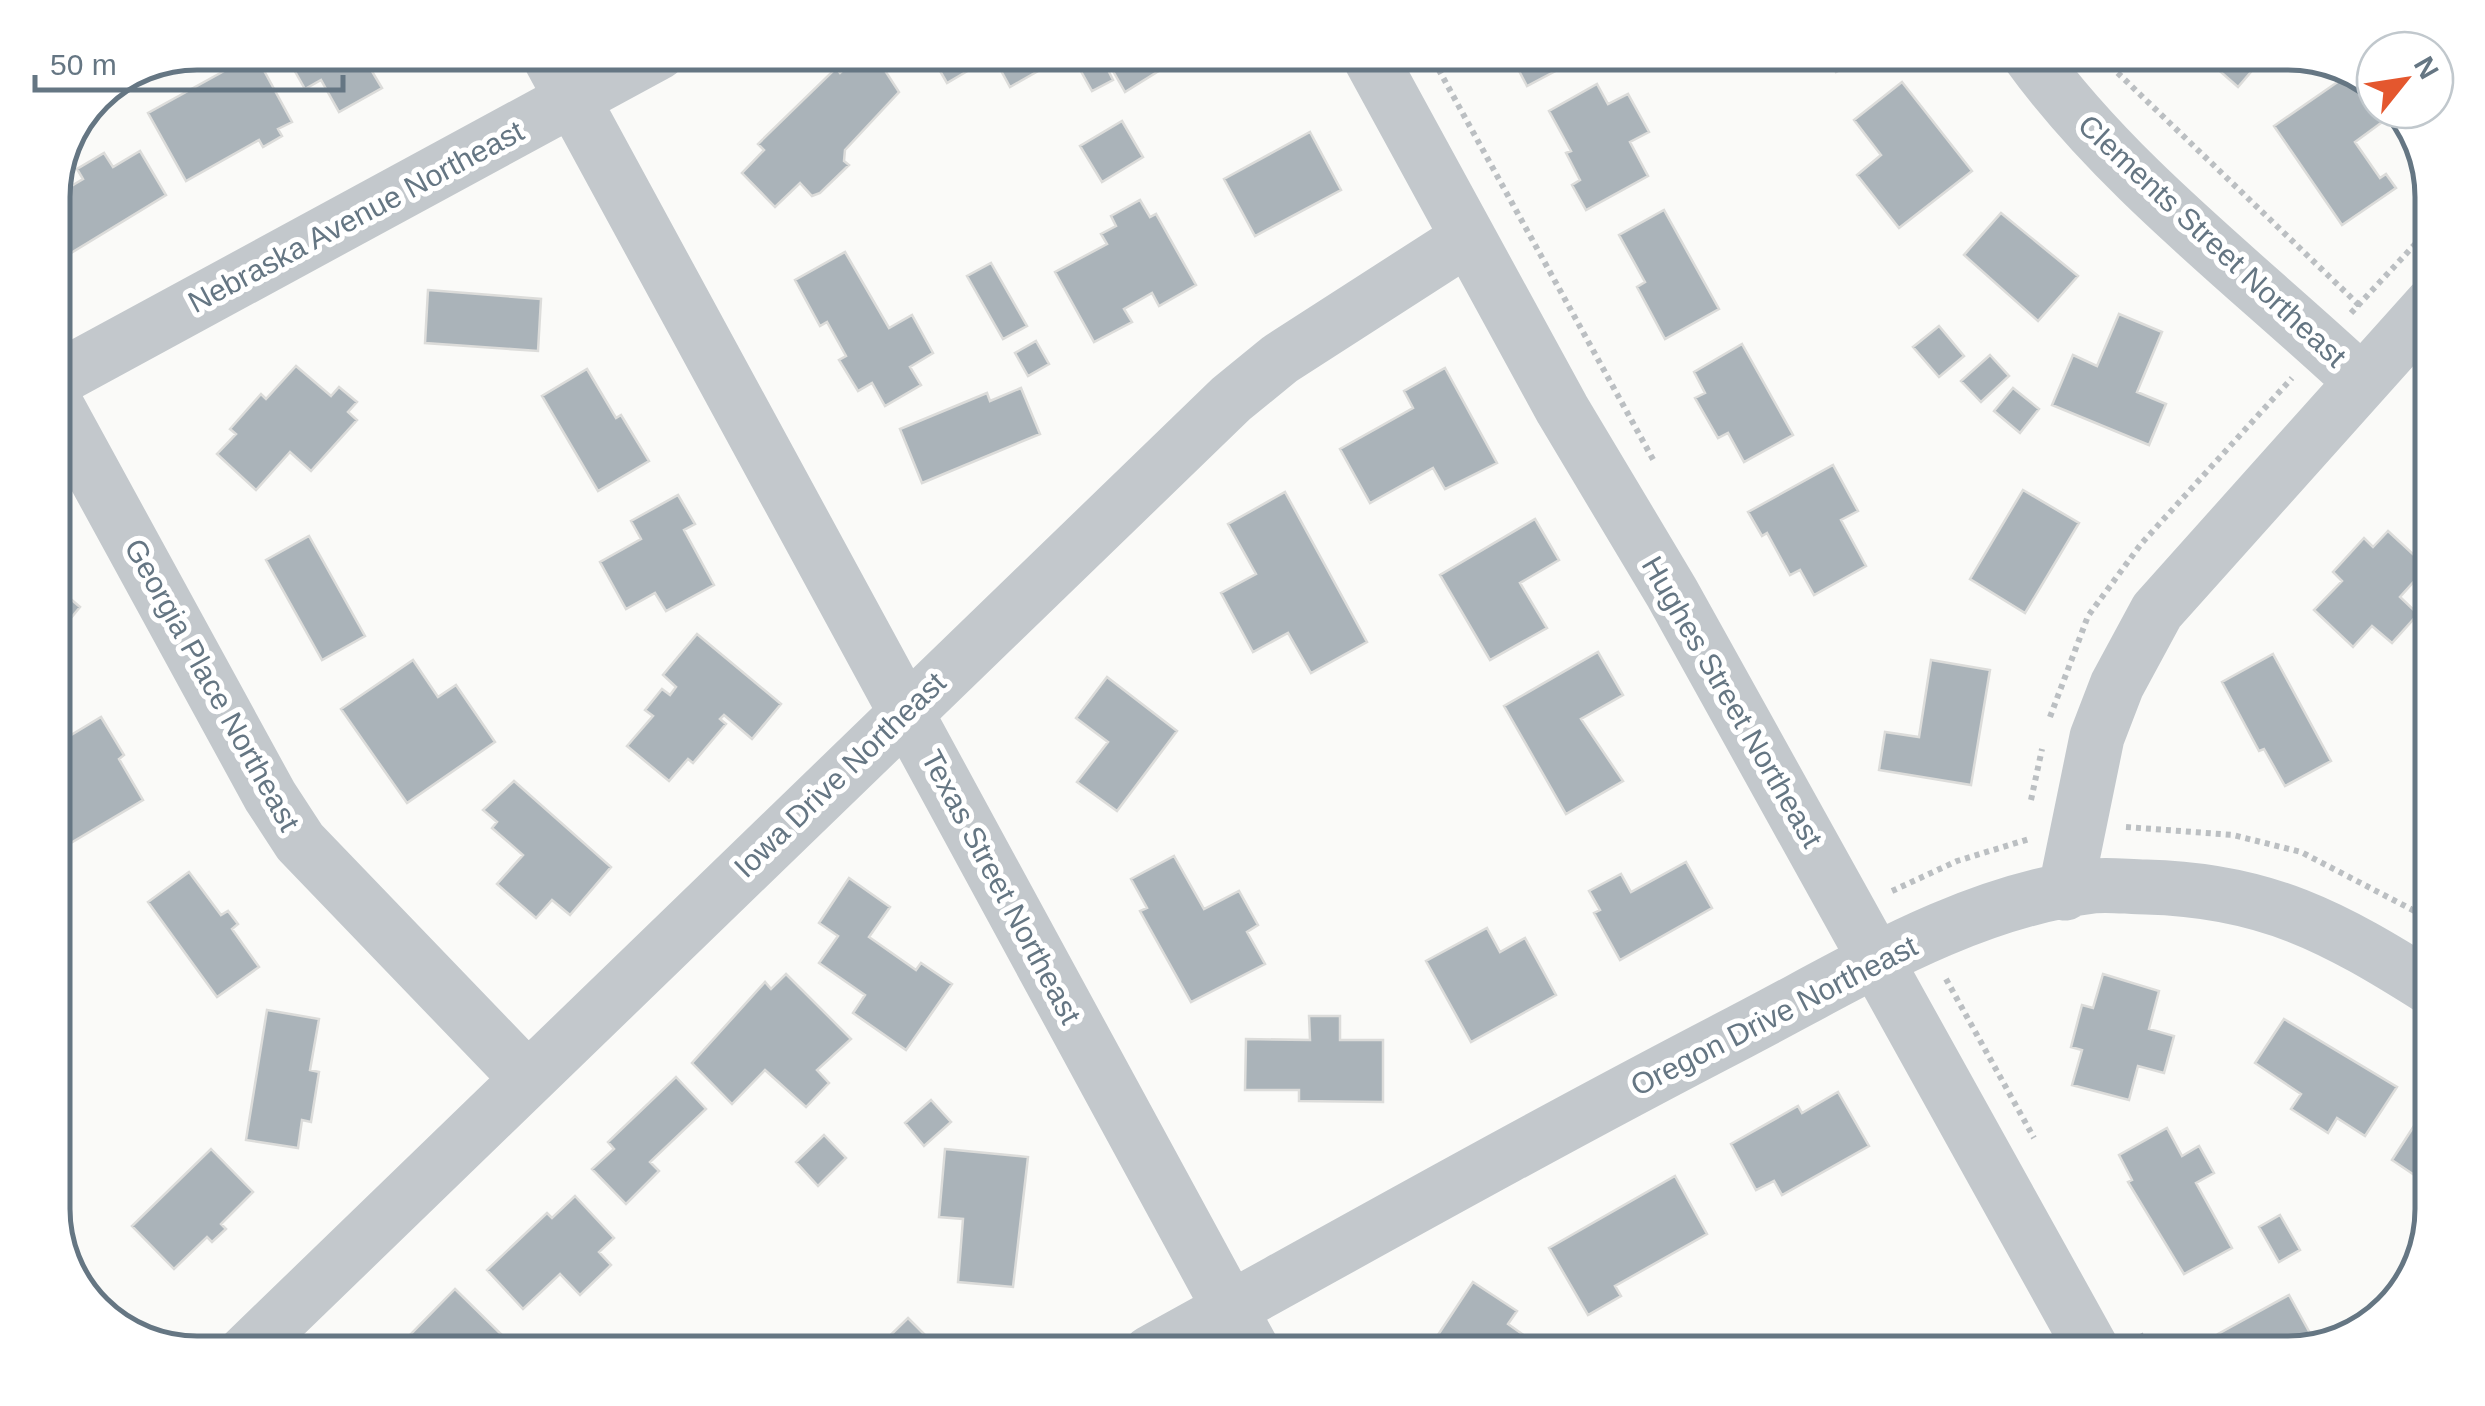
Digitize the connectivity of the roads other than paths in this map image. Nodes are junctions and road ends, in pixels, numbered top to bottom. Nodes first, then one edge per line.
1 (556, 70) edge
2 (626, 70) edge
3 (1377, 70) edge
4 (2040, 70) edge
5 (572, 100) junction
6 (1468, 238) junction
7 (2415, 322) edge
8 (70, 373) edge
9 (2362, 381) junction
10 (70, 430) edge
11 (906, 711) junction
12 (2065, 893) junction
13 (1878, 960) junction
14 (2415, 978) edge
15 (527, 1078) junction
16 (1242, 1331) edge
17 (264, 1336) edge
18 (2084, 1336) edge

1 - 5 street, Texas Street Northeast
2 - 5 street, Nebraska Avenue Northeast
3 - 6 street, Hughes Street Northeast
4 - 9 street, Clements Street Northeast
5 - 8 street, Nebraska Avenue Northeast
5 - 11 street, Texas Street Northeast
6 - 11 street, Iowa Drive Northeast
6 - 13 street, Hughes Street Northeast
7 - 9 street
9 - 12 street
10 - 15 street, Georgia Place Northeast
11 - 15 street, Iowa Drive Northeast
11 - 16 street, Texas Street Northeast
12 - 13 street, Oregon Drive Northeast
12 - 14 street, Oregon Drive Northeast
13 - 16 street, Oregon Drive Northeast
13 - 18 street, Hughes Street Northeast
15 - 17 street, Iowa Drive Northeast

